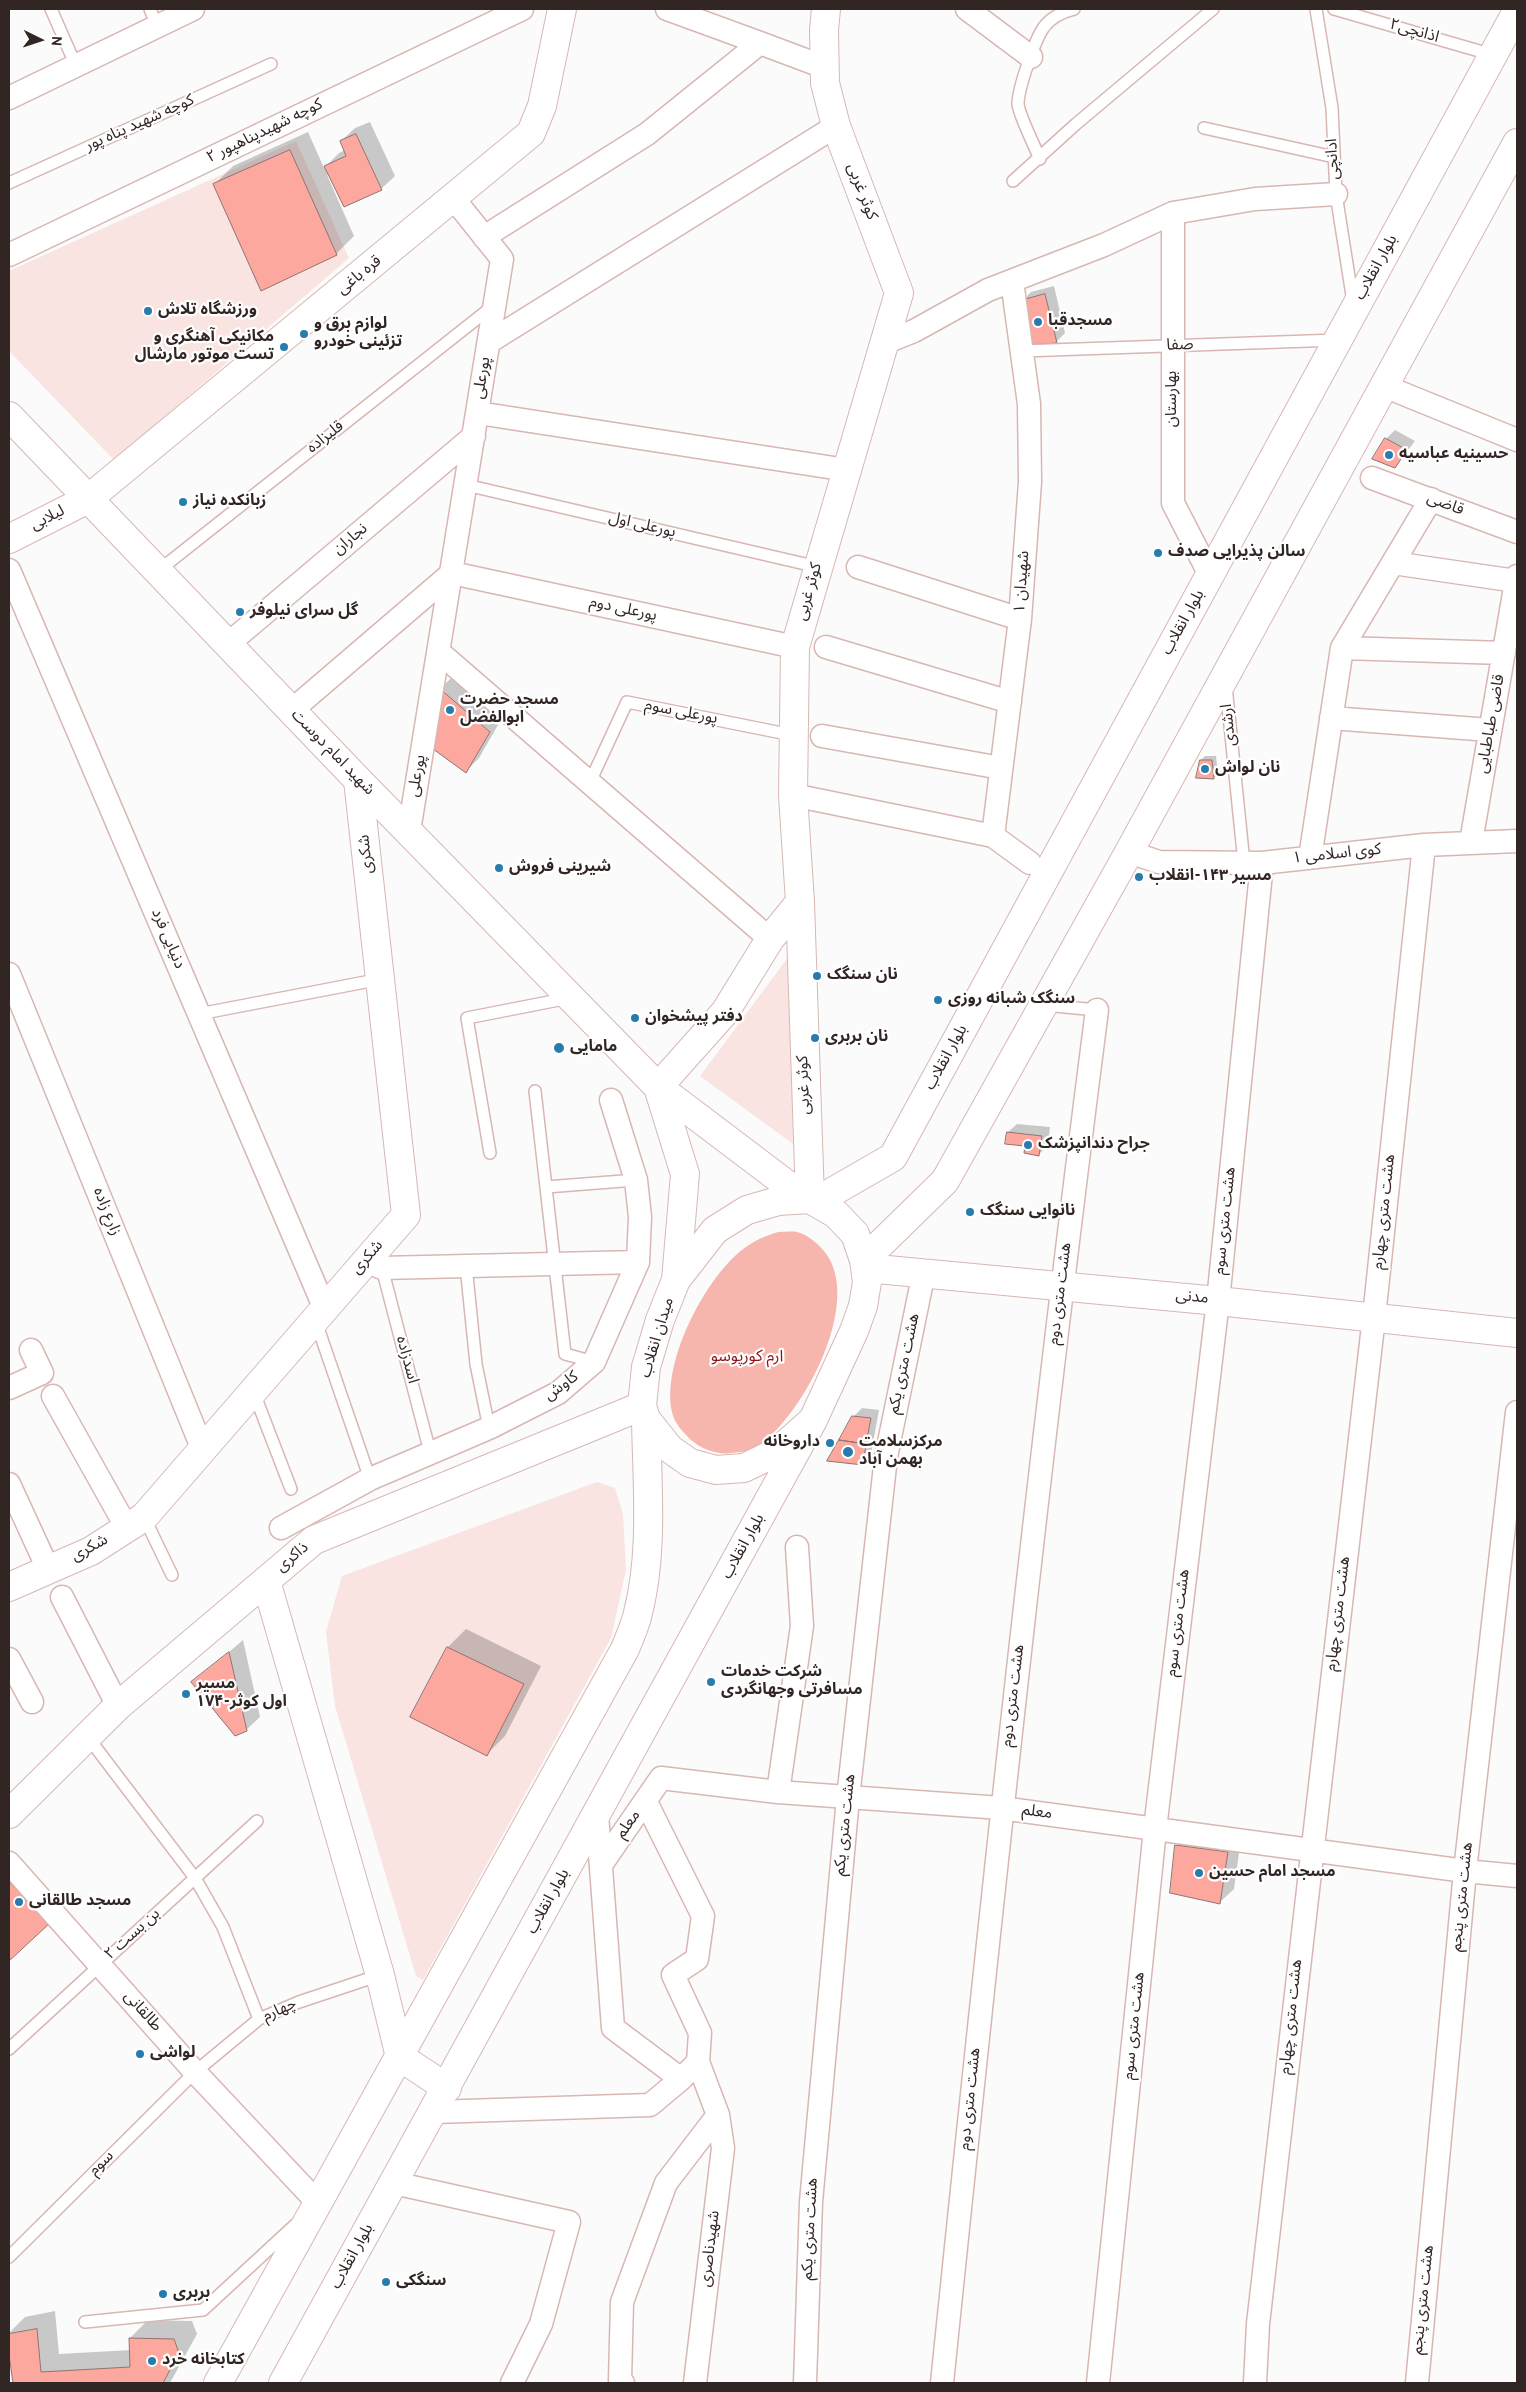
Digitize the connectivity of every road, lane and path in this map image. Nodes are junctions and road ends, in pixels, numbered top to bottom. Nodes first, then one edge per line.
1 (51, 9) edge
2 (190, 9) edge
3 (522, 9) edge
4 (562, 9) edge
5 (667, 9) edge
6 (826, 9) edge
7 (967, 9) edge
8 (1074, 9) edge
9 (1213, 9) edge
10 (1316, 9) edge
11 (1334, 9) edge
12 (1517, 10) edge
13 (153, 18) edge
14 (760, 43) junction
15 (1493, 55) junction
16 (1031, 57) junction
17 (271, 64) dead end
18 (76, 66) junction
19 (824, 67) junction
20 (9, 98) edge
21 (836, 126) junction
22 (1204, 128) dead end
23 (1517, 143) edge
24 (1334, 157) junction
25 (1040, 158) junction
26 (1013, 181) dead end
27 (9, 183) edge
28 (1336, 194) junction
29 (454, 199) junction
30 (1173, 213) junction
31 (484, 236) junction
32 (9, 255) edge
33 (1012, 281) junction
34 (495, 305) junction
35 (1354, 309) junction
36 (1338, 340) junction
37 (489, 342) junction
38 (884, 343) junction
39 (1173, 346) junction
40 (1022, 351) junction
41 (1384, 386) junction
42 (478, 412) junction
43 (9, 416) edge
44 (474, 436) junction
45 (1517, 440) edge
46 (846, 470) junction
47 (1372, 478) dead end
48 (466, 485) junction
49 (88, 498) junction
50 (1431, 499) junction
51 (1517, 532) edge
52 (9, 539) edge
53 (1393, 563) junction
54 (818, 567) junction
55 (858, 567) dead end
56 (9, 570) edge
57 (158, 571) junction
58 (452, 573) junction
59 (1210, 575) junction
60 (1517, 579) edge
61 (1514, 613) edge
62 (1020, 619) junction
63 (228, 644) junction
64 (826, 646) dead end
65 (794, 647) junction
66 (1342, 648) junction
67 (439, 652) junction
68 (1504, 653) junction
69 (1225, 676) junction
70 (1010, 702) junction
71 (292, 710) junction
72 (1332, 718) junction
73 (1490, 730) junction
74 (792, 735) junction
75 (822, 736) dead end
76 (1001, 768) junction
77 (358, 780) junction
78 (590, 782) junction
79 (793, 795) junction
80 (409, 831) junction
81 (993, 836) junction
82 (1517, 841) edge
83 (1471, 842) junction
84 (1424, 846) junction
85 (1129, 852) junction
86 (1310, 858) junction
87 (1030, 863) dead end
88 (1253, 863) junction
89 (800, 902) junction
90 (770, 938) junction
91 (9, 974) edge
92 (381, 979) junction
93 (571, 998) junction
94 (1044, 1005) junction
95 (1097, 1010) joint
96 (199, 1014) junction
97 (658, 1087) junction
98 (535, 1091) dead end
99 (611, 1100) dead end
100 (490, 1153) dead end
101 (636, 1180) junction
102 (546, 1188) junction
103 (810, 1200) junction
104 (638, 1262) junction
105 (865, 1264) junction
106 (373, 1265) junction
107 (466, 1266) junction
108 (555, 1266) junction
109 (924, 1272) junction
110 (676, 1280) junction
111 (1061, 1286) junction
112 (1218, 1301) junction
113 (320, 1314) junction
114 (1374, 1317) junction
115 (1517, 1333) edge
116 (31, 1350) dead end
117 (594, 1362) junction
118 (9, 1388) edge
119 (253, 1392) junction
120 (53, 1396) dead end
121 (1517, 1412) edge
122 (644, 1413) junction
123 (813, 1420) junction
124 (489, 1428) junction
125 (203, 1450) junction
126 (430, 1452) junction
127 (370, 1479) junction
128 (9, 1485) edge
129 (291, 1489) dead end
130 (136, 1522) junction
131 (281, 1528) dead end
132 (797, 1547) dead end
133 (49, 1571) junction
134 (172, 1575) dead end
135 (266, 1581) junction
136 (9, 1587) edge
137 (62, 1597) dead end
138 (9, 1659) edge
139 (32, 1702) dead end
140 (118, 1706) junction
141 (87, 1736) junction
142 (778, 1792) junction
143 (848, 1798) junction
144 (646, 1802) junction
145 (1001, 1808) junction
146 (9, 1814) edge
147 (597, 1814) junction
148 (257, 1820) dead end
149 (1155, 1829) junction
150 (1311, 1850) junction
151 (9, 1863) edge
152 (601, 1865) junction
153 (1465, 1872) junction
154 (1517, 1876) edge
155 (195, 1878) junction
156 (100, 1965) junction
157 (380, 1975) junction
158 (259, 2019) junction
159 (9, 2049) edge
160 (400, 2057) junction
161 (698, 2062) junction
162 (195, 2072) junction
163 (681, 2080) junction
164 (447, 2088) junction
165 (434, 2112) junction
166 (718, 2115) junction
167 (394, 2183) junction
168 (318, 2204) junction
169 (9, 2257) edge
170 (85, 2322) dead end
171 (218, 2383) edge
172 (283, 2383) edge
173 (512, 2383) edge
174 (623, 2383) edge
175 (695, 2383) edge
176 (805, 2383) edge
177 (942, 2383) edge
178 (1098, 2383) edge
179 (1255, 2383) edge
180 (1417, 2383) edge

1 - 18 lane
2 - 13 street
3 - 32 street, ۲ کوچه شهیدپناهپور
4 - 29 main road, قره باغی
5 - 14 street
6 - 19 main road, کوثر غربی
7 - 16 street
8 - 16 lane
9 - 25 lane
10 - 24 lane, ادانچی
11 - 15 lane, اذانچی۲
12 - 15 main road, بلوار انقلاب
13 - 18 street
14 - 19 street
14 - 31 street
15 - 35 main road, بلوار انقلاب
16 - 25 lane
17 - 27 lane, کوچه شهید پناه پور
18 - 20 street
19 - 21 main road, کوثر غربی
21 - 37 street
21 - 38 main road, کوثر غربی
22 - 24 lane
23 - 41 main road
24 - 28 lane, ادانچی
25 - 26 lane
28 - 30 street
28 - 35 lane, ادانچی
29 - 31 street, پورعلی
29 - 49 main road, قره باغی
30 - 33 street
30 - 39 street, بهارستان
31 - 34 street, پورعلی
33 - 38 street
33 - 40 street, شهیدان ۱
34 - 37 street, پورعلی
34 - 57 lane, قلیزاده
35 - 36 main road, بلوار انقلاب
36 - 39 lane, صفا
36 - 59 main road, بلوار انقلاب
37 - 42 street, پورعلی
38 - 46 main road, کوثر غربی
39 - 40 lane, صفا
39 - 59 street, بهارستان
40 - 62 street, شهیدان ۱
41 - 45 street
41 - 69 main road
42 - 44 street, پورعلی
42 - 46 street
43 - 49 main road, شهید امام دوست
44 - 48 street, پورعلی
44 - 63 street, نجاران
46 - 54 main road, کوثر غربی
47 - 50 street, قاضی
48 - 54 lane, پورعلی اول
48 - 58 street, پورعلی
49 - 52 main road, لیلابی
49 - 57 main road, شهید امام دوست
50 - 51 street, قاضی
50 - 53 street
53 - 60 street
53 - 66 street
54 - 65 main road, کوثر غربی
55 - 62 street
56 - 96 street, دنیایی فرد
57 - 63 main road, شهید امام دوست
58 - 65 street, پورعلی دوم
58 - 67 street, پورعلی
58 - 71 street
59 - 103 main road, بلوار انقلاب
60 - 61 street, قاضی طباطبایی
61 - 68 street, قاضی طباطبایی
62 - 70 street, شهیدان ۱
63 - 71 main road, شهید امام دوست
64 - 70 street
65 - 74 main road, کوثر غربی
66 - 68 street
66 - 72 street
67 - 78 street
67 - 80 street, پورعلی
68 - 73 street, قاضی طباطبایی
69 - 85 main road
69 - 88 lane, ارشدی
70 - 76 street, شهیدان ۱
71 - 77 main road, شهید امام دوست
72 - 73 street
72 - 86 street
73 - 83 street, قاضی طباطبایی
74 - 78 lane, پورعلی سوم
74 - 79 main road, کوثر غربی
75 - 76 street
76 - 81 street, شهیدان ۱
77 - 80 main road, شهید امام دوست
77 - 92 main road, شکری
78 - 90 street
79 - 81 street
79 - 89 main road, کوثر غربی
80 - 93 main road, شهید امام دوست
81 - 87 street
82 - 83 street, کوی اسلامی ۱
83 - 84 street, کوی اسلامی ۱
84 - 86 street, کوی اسلامی ۱
84 - 114 street, هشت متری چهارم
85 - 88 street, کوی اسلامی ۱
85 - 94 main road
86 - 88 street, کوی اسلامی ۱
88 - 112 street, هشت متری سوم
89 - 90 main road
89 - 103 main road, کوثر غربی
90 - 97 main road
91 - 125 street, زارع زاده
92 - 96 lane
92 - 106 main road, شکری
93 - 97 main road, شهید امام دوست
93 - 100 lane
94 - 95 lane
94 - 105 main road
95 - 111 street, هشت متری دوم
96 - 113 street, دنیایی فرد
97 - 103 main road, شهید امام دوست
97 - 110 main road
98 - 102 lane
99 - 101 street, کاوش
101 - 102 lane
101 - 104 street, کاوش
102 - 108 lane
103 - 105 main road
103 - 110 main road, میدان انقلاب
104 - 108 street
104 - 117 street, کاوش
105 - 109 main road, مدنی
105 - 123 main road
106 - 107 street
106 - 113 main road, شکری
106 - 126 lane, اسدزاده
107 - 108 street
107 - 124 lane
108 - 117 lane
109 - 111 main road, مدنی
109 - 143 street, هشت متری یکم
110 - 122 main road, میدان انقلاب
111 - 112 main road, مدنی
111 - 145 street, هشت متری دوم
112 - 114 main road, مدنی
112 - 149 street, هشت متری سوم
113 - 119 main road, شکری
113 - 127 lane
114 - 115 main road, مدنی
114 - 150 street, هشت متری چهارم
116 - 118 street
117 - 124 street, کاوش
119 - 125 main road, شکری
119 - 129 lane
120 - 130 street
121 - 153 street, هشت متری پنجم
122 - 123 main road
122 - 135 main road, ذاکری
122 - 160 main road
123 - 147 main road, بلوار انقلاب
124 - 126 street, کاوش
125 - 130 main road, شکری
126 - 127 street, کاوش
127 - 131 street, کاوش
128 - 133 street
130 - 133 main road, شکری
130 - 134 lane
132 - 142 street
133 - 136 main road, شکری
135 - 140 main road, ذاکری
135 - 157 main road
137 - 140 street
138 - 139 street
140 - 141 main road, ذاکری
141 - 146 main road, ذاکری
141 - 155 lane
142 - 143 street, معلم
142 - 144 street, معلم
143 - 145 street, معلم
143 - 176 street, هشت متری یکم
144 - 152 street, معلم
144 - 161 street
145 - 149 street, معلم
145 - 177 street, هشت متری دوم
147 - 152 street
147 - 164 main road, بلوار انقلاب
148 - 155 lane, بن بست ۲
149 - 150 street, معلم
149 - 178 street, هشت متری سوم
150 - 153 street, معلم
150 - 179 street, هشت متری چهارم
151 - 156 street, طالقانی
152 - 163 street
153 - 154 street, معلم
153 - 180 street, هشت متری پنجم
155 - 156 lane, بن بست ۲
155 - 158 lane
156 - 159 lane, بن بست ۲
156 - 162 street, طالقانی
157 - 158 lane, چهارم
157 - 160 main road
158 - 162 lane, چهارم
160 - 164 main road
160 - 168 main road
161 - 163 street
161 - 166 street, شهید‌ناصری
162 - 168 street, طالقانی
162 - 169 lane, سوم
163 - 165 street
164 - 165 main road, بلوار انقلاب
165 - 167 main road, بلوار انقلاب
166 - 174 street
166 - 175 street, شهید‌ناصری
167 - 172 main road, بلوار انقلاب
167 - 173 street
168 - 170 lane
168 - 171 main road

